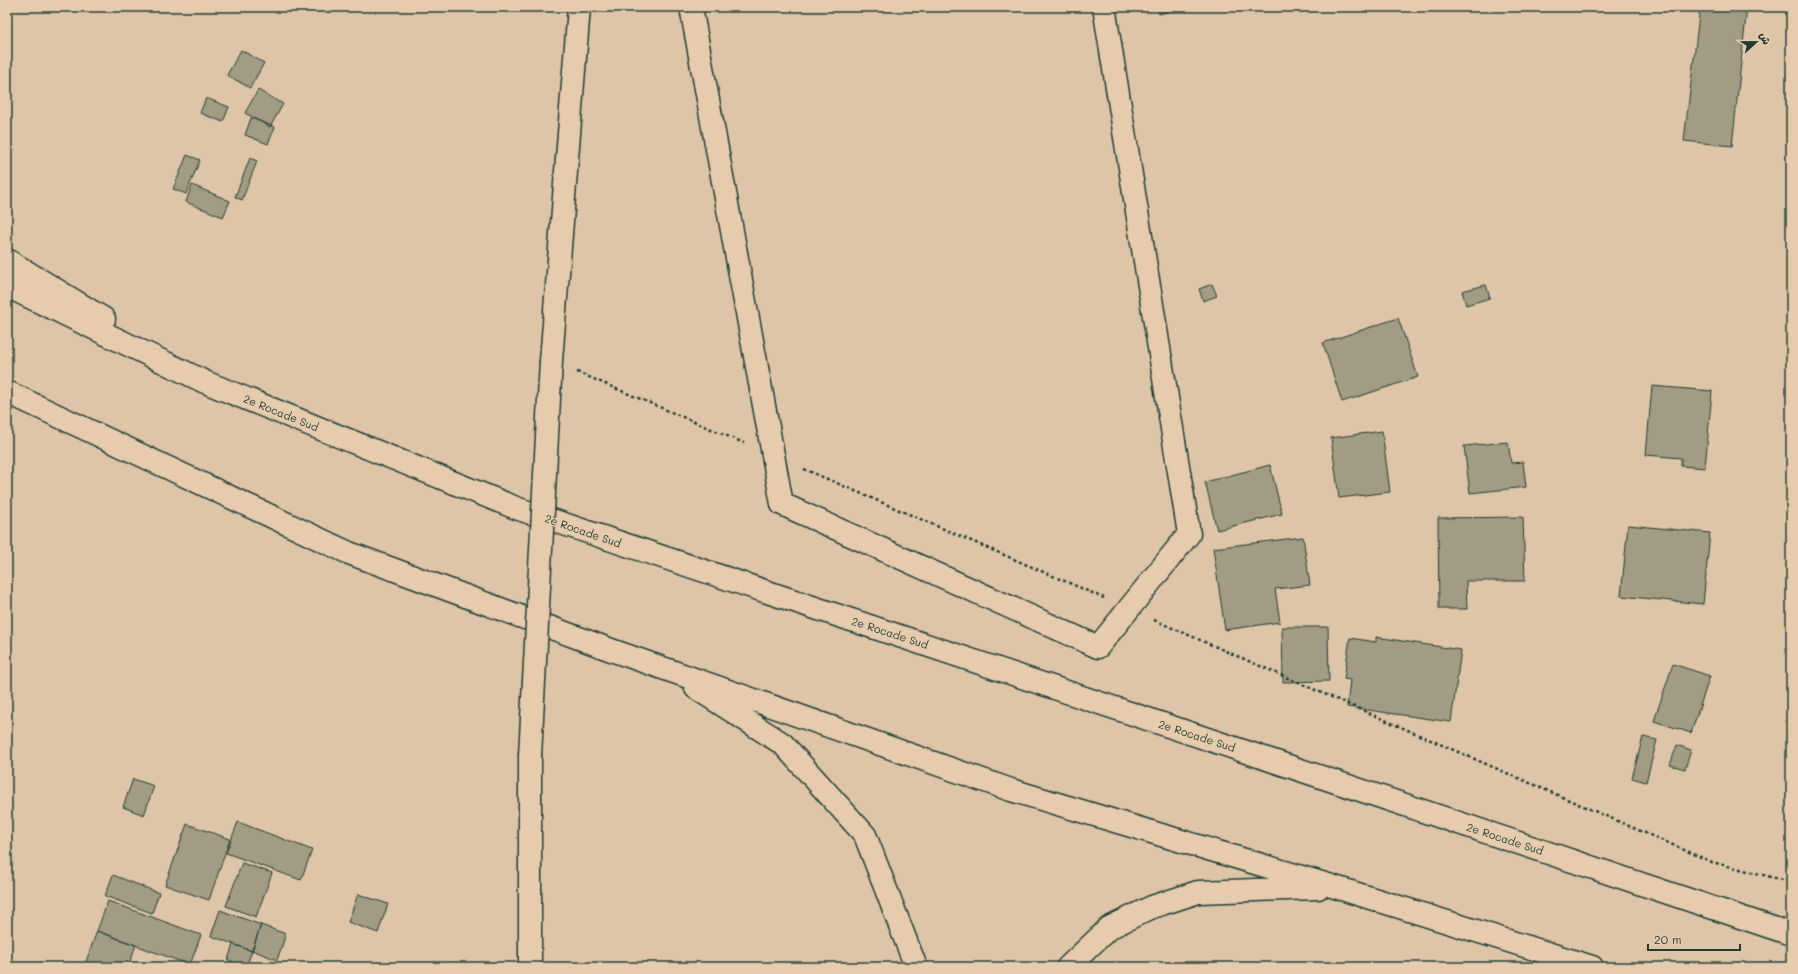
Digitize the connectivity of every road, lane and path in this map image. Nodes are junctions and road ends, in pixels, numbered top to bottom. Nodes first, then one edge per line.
1 (579, 7) edge
2 (691, 7) edge
3 (1104, 7) edge
4 (7, 260) edge
5 (7, 286) edge
6 (551, 361) junction
7 (205, 382) junction
8 (7, 392) edge
9 (774, 456) junction
10 (1129, 609) junction
11 (666, 669) junction
12 (1791, 882) edge
13 (1335, 887) junction
14 (1791, 934) edge
15 (530, 967) edge
16 (916, 967) edge
17 (1068, 967) edge
18 (1592, 967) edge

1 - 6 main road
2 - 9 main road
3 - 10 main road
4 - 7 main road
5 - 7 main road, 2e Rocade Sud
6 - 9 path
6 - 15 main road, bridge
7 - 14 main road, 2e Rocade Sud
8 - 11 main road
9 - 10 path
9 - 10 main road
10 - 12 path
11 - 13 main road
11 - 16 main road
13 - 17 main road
13 - 18 main road

